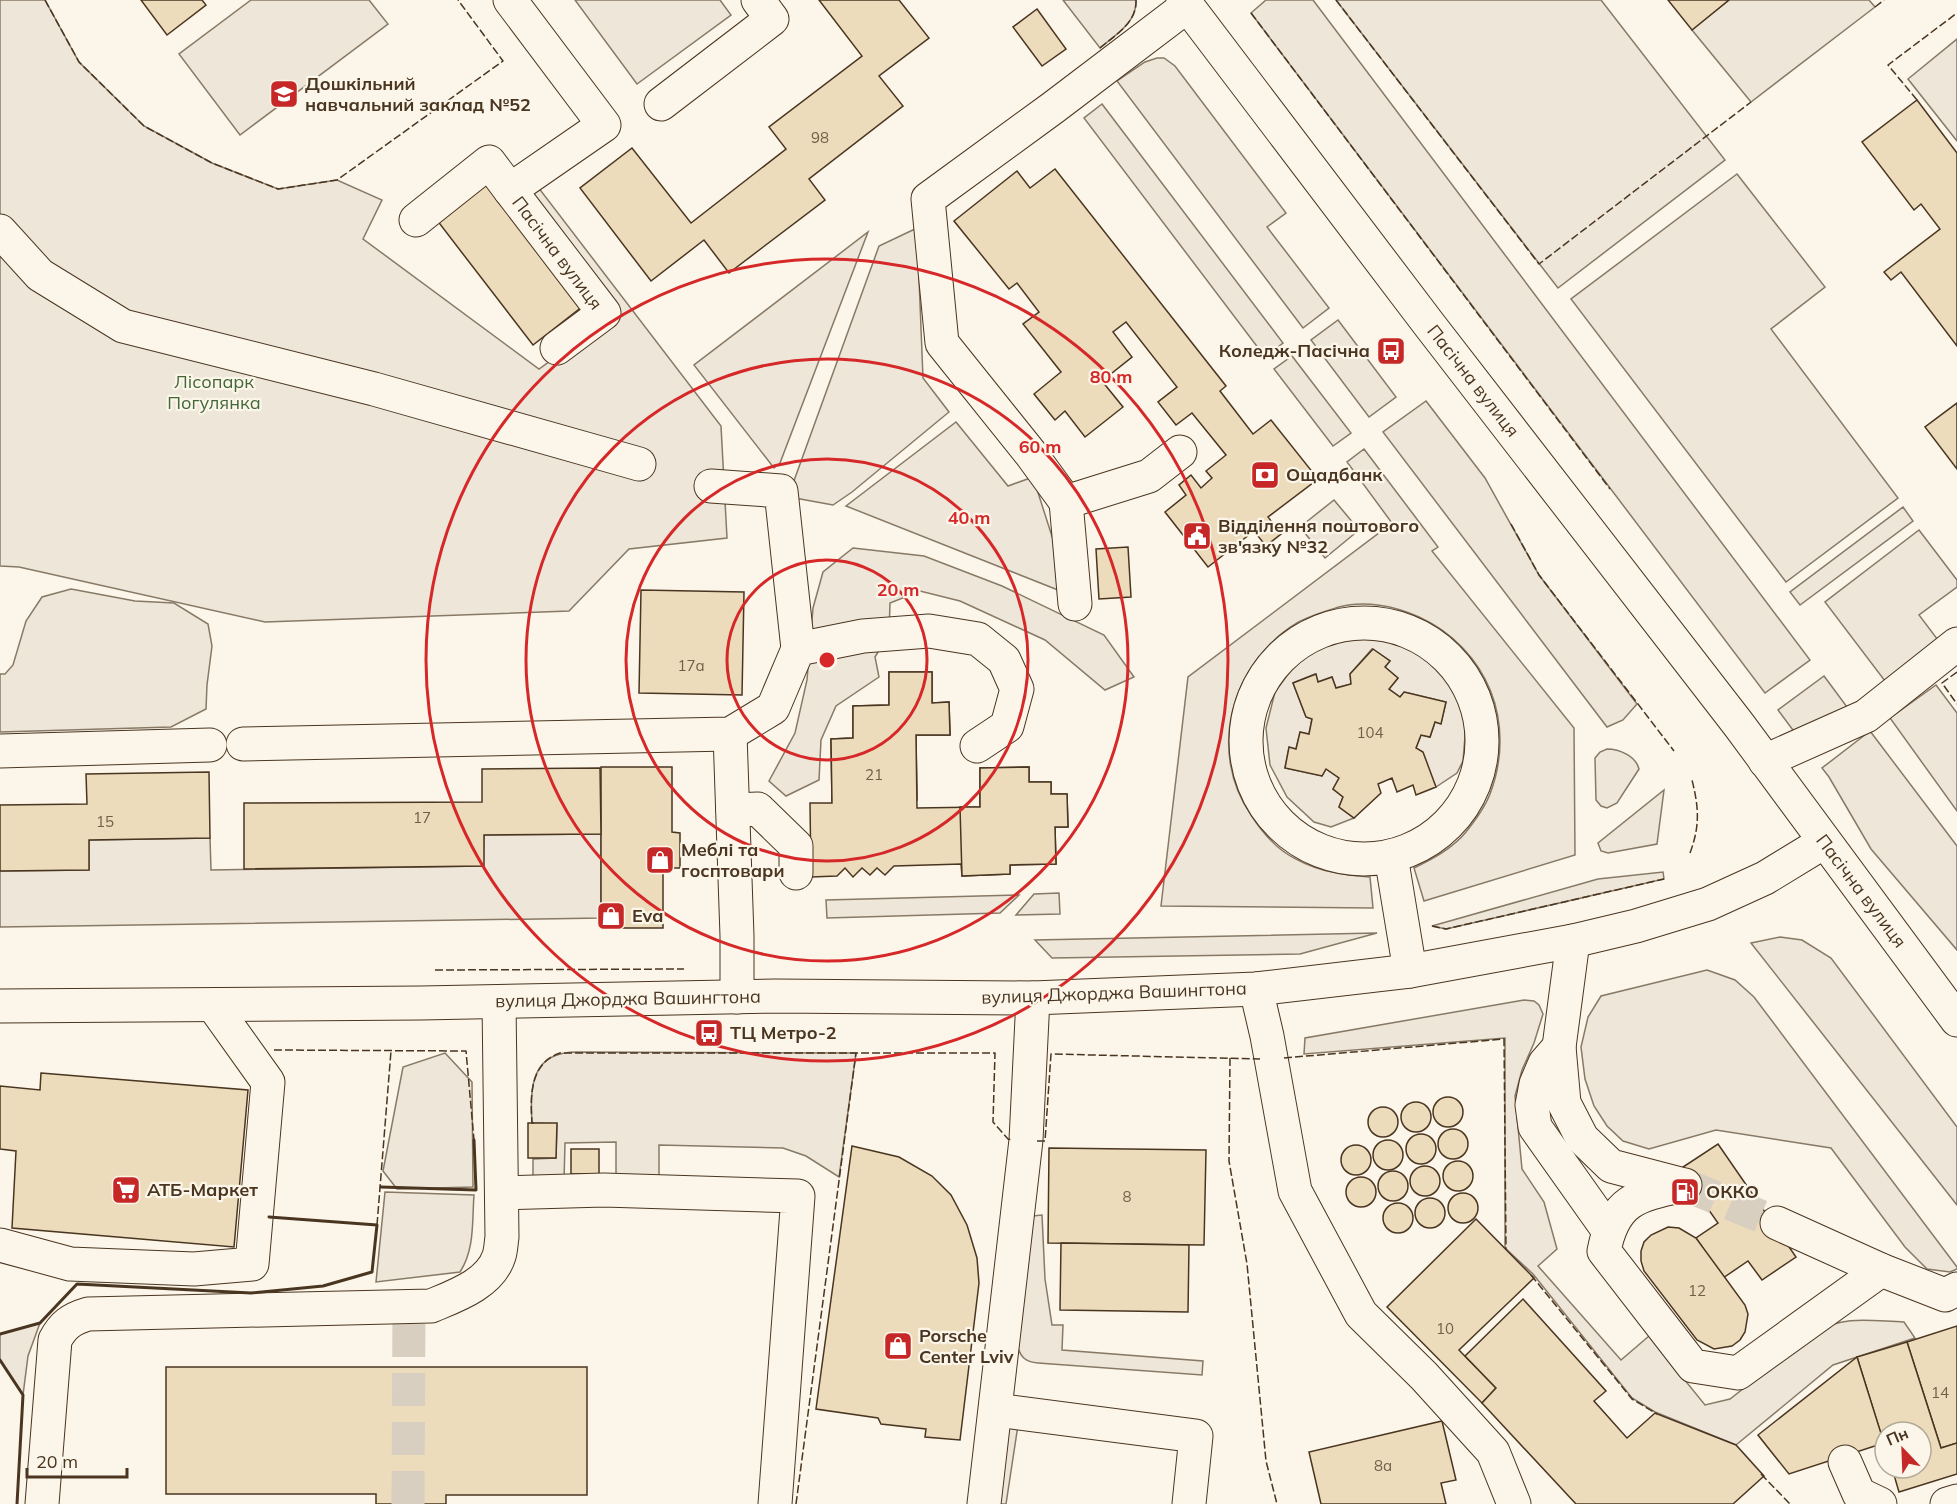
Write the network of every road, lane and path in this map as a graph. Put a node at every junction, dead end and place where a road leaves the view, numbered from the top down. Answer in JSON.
{"nodes":[{"id":1,"x":510,"y":0,"type":"edge"},
{"id":2,"x":758,"y":0,"type":"edge"},
{"id":3,"x":1185,"y":3,"type":"edge"},
{"id":4,"x":661,"y":104,"type":"dead end"},
{"id":5,"x":510,"y":190,"type":"junction"},
{"id":6,"x":416,"y":220,"type":"dead end"},
{"id":7,"x":0,"y":231,"type":"edge"},
{"id":8,"x":557,"y":348,"type":"dead end"},
{"id":9,"x":1180,"y":453,"type":"dead end"},
{"id":10,"x":639,"y":464,"type":"dead end"},
{"id":11,"x":711,"y":486,"type":"dead end"},
{"id":12,"x":1066,"y":502,"type":"junction"},
{"id":13,"x":1075,"y":604,"type":"dead end"},
{"id":14,"x":1957,"y":644,"type":"edge"},
{"id":15,"x":798,"y":649,"type":"junction"},
{"id":16,"x":730,"y":734,"type":"junction"},
{"id":17,"x":243,"y":744,"type":"dead end"},
{"id":18,"x":210,"y":745,"type":"dead end"},
{"id":19,"x":977,"y":746,"type":"dead end"},
{"id":20,"x":0,"y":751,"type":"edge"},
{"id":21,"x":1765,"y":761,"type":"junction"},
{"id":22,"x":733,"y":810,"type":"junction"},
{"id":23,"x":1824,"y":842,"type":"junction"},
{"id":24,"x":1391,"y":856,"type":"junction"},
{"id":25,"x":796,"y":873,"type":"dead end"},
{"id":26,"x":1573,"y":941,"type":"junction"},
{"id":27,"x":1410,"y":971,"type":"junction"},
{"id":28,"x":1256,"y":989,"type":"junction"},
{"id":29,"x":737,"y":998,"type":"junction"},
{"id":30,"x":1033,"y":998,"type":"junction"},
{"id":31,"x":499,"y":1002,"type":"junction"},
{"id":32,"x":213,"y":1005,"type":"junction"},
{"id":33,"x":0,"y":1006,"type":"edge"},
{"id":34,"x":1953,"y":1006,"type":"edge"},
{"id":35,"x":1559,"y":1047,"type":"junction"},
{"id":36,"x":502,"y":1193,"type":"junction"},
{"id":37,"x":1777,"y":1222,"type":"tunnel mouth"},
{"id":38,"x":1608,"y":1230,"type":"junction"},
{"id":39,"x":0,"y":1245,"type":"edge"},
{"id":40,"x":1881,"y":1270,"type":"junction"},
{"id":41,"x":1957,"y":1289,"type":"edge"},
{"id":42,"x":996,"y":1410,"type":"junction"},
{"id":43,"x":1845,"y":1462,"type":"dead end"},
{"id":44,"x":1957,"y":1501,"type":"edge"},
{"id":45,"x":42,"y":1504,"type":"edge"},
{"id":46,"x":775,"y":1504,"type":"edge"},
{"id":47,"x":984,"y":1504,"type":"edge"},
{"id":48,"x":1189,"y":1504,"type":"edge"},
{"id":49,"x":1514,"y":1504,"type":"edge"},
{"id":50,"x":1880,"y":1504,"type":"edge"},
{"id":51,"x":1947,"y":1504,"type":"edge"}],
"edges":[{"from":1,"to":5,"type":"main road","name":"Пасічна вулиця"},
{"from":2,"to":4,"type":"main road"},
{"from":3,"to":12,"type":"main road"},
{"from":3,"to":21,"type":"main road","name":"Пасічна вулиця"},
{"from":5,"to":6,"type":"main road"},
{"from":5,"to":8,"type":"main road","name":"Пасічна вулиця"},
{"from":7,"to":10,"type":"main road"},
{"from":9,"to":12,"type":"main road"},
{"from":11,"to":15,"type":"main road"},
{"from":12,"to":13,"type":"main road"},
{"from":14,"to":21,"type":"main road"},
{"from":15,"to":16,"type":"main road"},
{"from":15,"to":19,"type":"main road"},
{"from":16,"to":17,"type":"main road"},
{"from":16,"to":22,"type":"main road"},
{"from":18,"to":20,"type":"main road"},
{"from":21,"to":23,"type":"main road","name":"Пасічна вулиця"},
{"from":22,"to":25,"type":"main road"},
{"from":22,"to":29,"type":"main road"},
{"from":23,"to":26,"type":"main road","name":"вулиця Джорджа Вашингтона"},
{"from":23,"to":34,"type":"main road","name":"Пасічна вулиця"},
{"from":24,"to":24,"type":"main road"},
{"from":24,"to":27,"type":"main road"},
{"from":26,"to":27,"type":"main road","name":"вулиця Джорджа Вашингтона"},
{"from":26,"to":35,"type":"main road"},
{"from":27,"to":28,"type":"main road","name":"вулиця Джорджа Вашингтона"},
{"from":28,"to":30,"type":"main road","name":"вулиця Джорджа Вашингтона"},
{"from":28,"to":49,"type":"main road","name":"вулиця Джорджа Вашингтона"},
{"from":29,"to":30,"type":"main road","name":"вулиця Джорджа Вашингтона"},
{"from":29,"to":31,"type":"main road","name":"вулиця Джорджа Вашингтона"},
{"from":30,"to":42,"type":"main road"},
{"from":31,"to":32,"type":"main road","name":"вулиця Джорджа Вашингтона"},
{"from":31,"to":36,"type":"main road"},
{"from":32,"to":33,"type":"main road","name":"вулиця Джорджа Вашингтона"},
{"from":32,"to":39,"type":"main road"},
{"from":35,"to":38,"type":"main road"},
{"from":35,"to":38,"type":"main road"},
{"from":36,"to":45,"type":"main road"},
{"from":36,"to":46,"type":"main road"},
{"from":37,"to":40,"type":"main road"},
{"from":38,"to":40,"type":"main road"},
{"from":40,"to":41,"type":"main road"},
{"from":42,"to":47,"type":"main road"},
{"from":42,"to":48,"type":"main road"},
{"from":43,"to":50,"type":"main road"},
{"from":44,"to":51,"type":"main road"}]}
